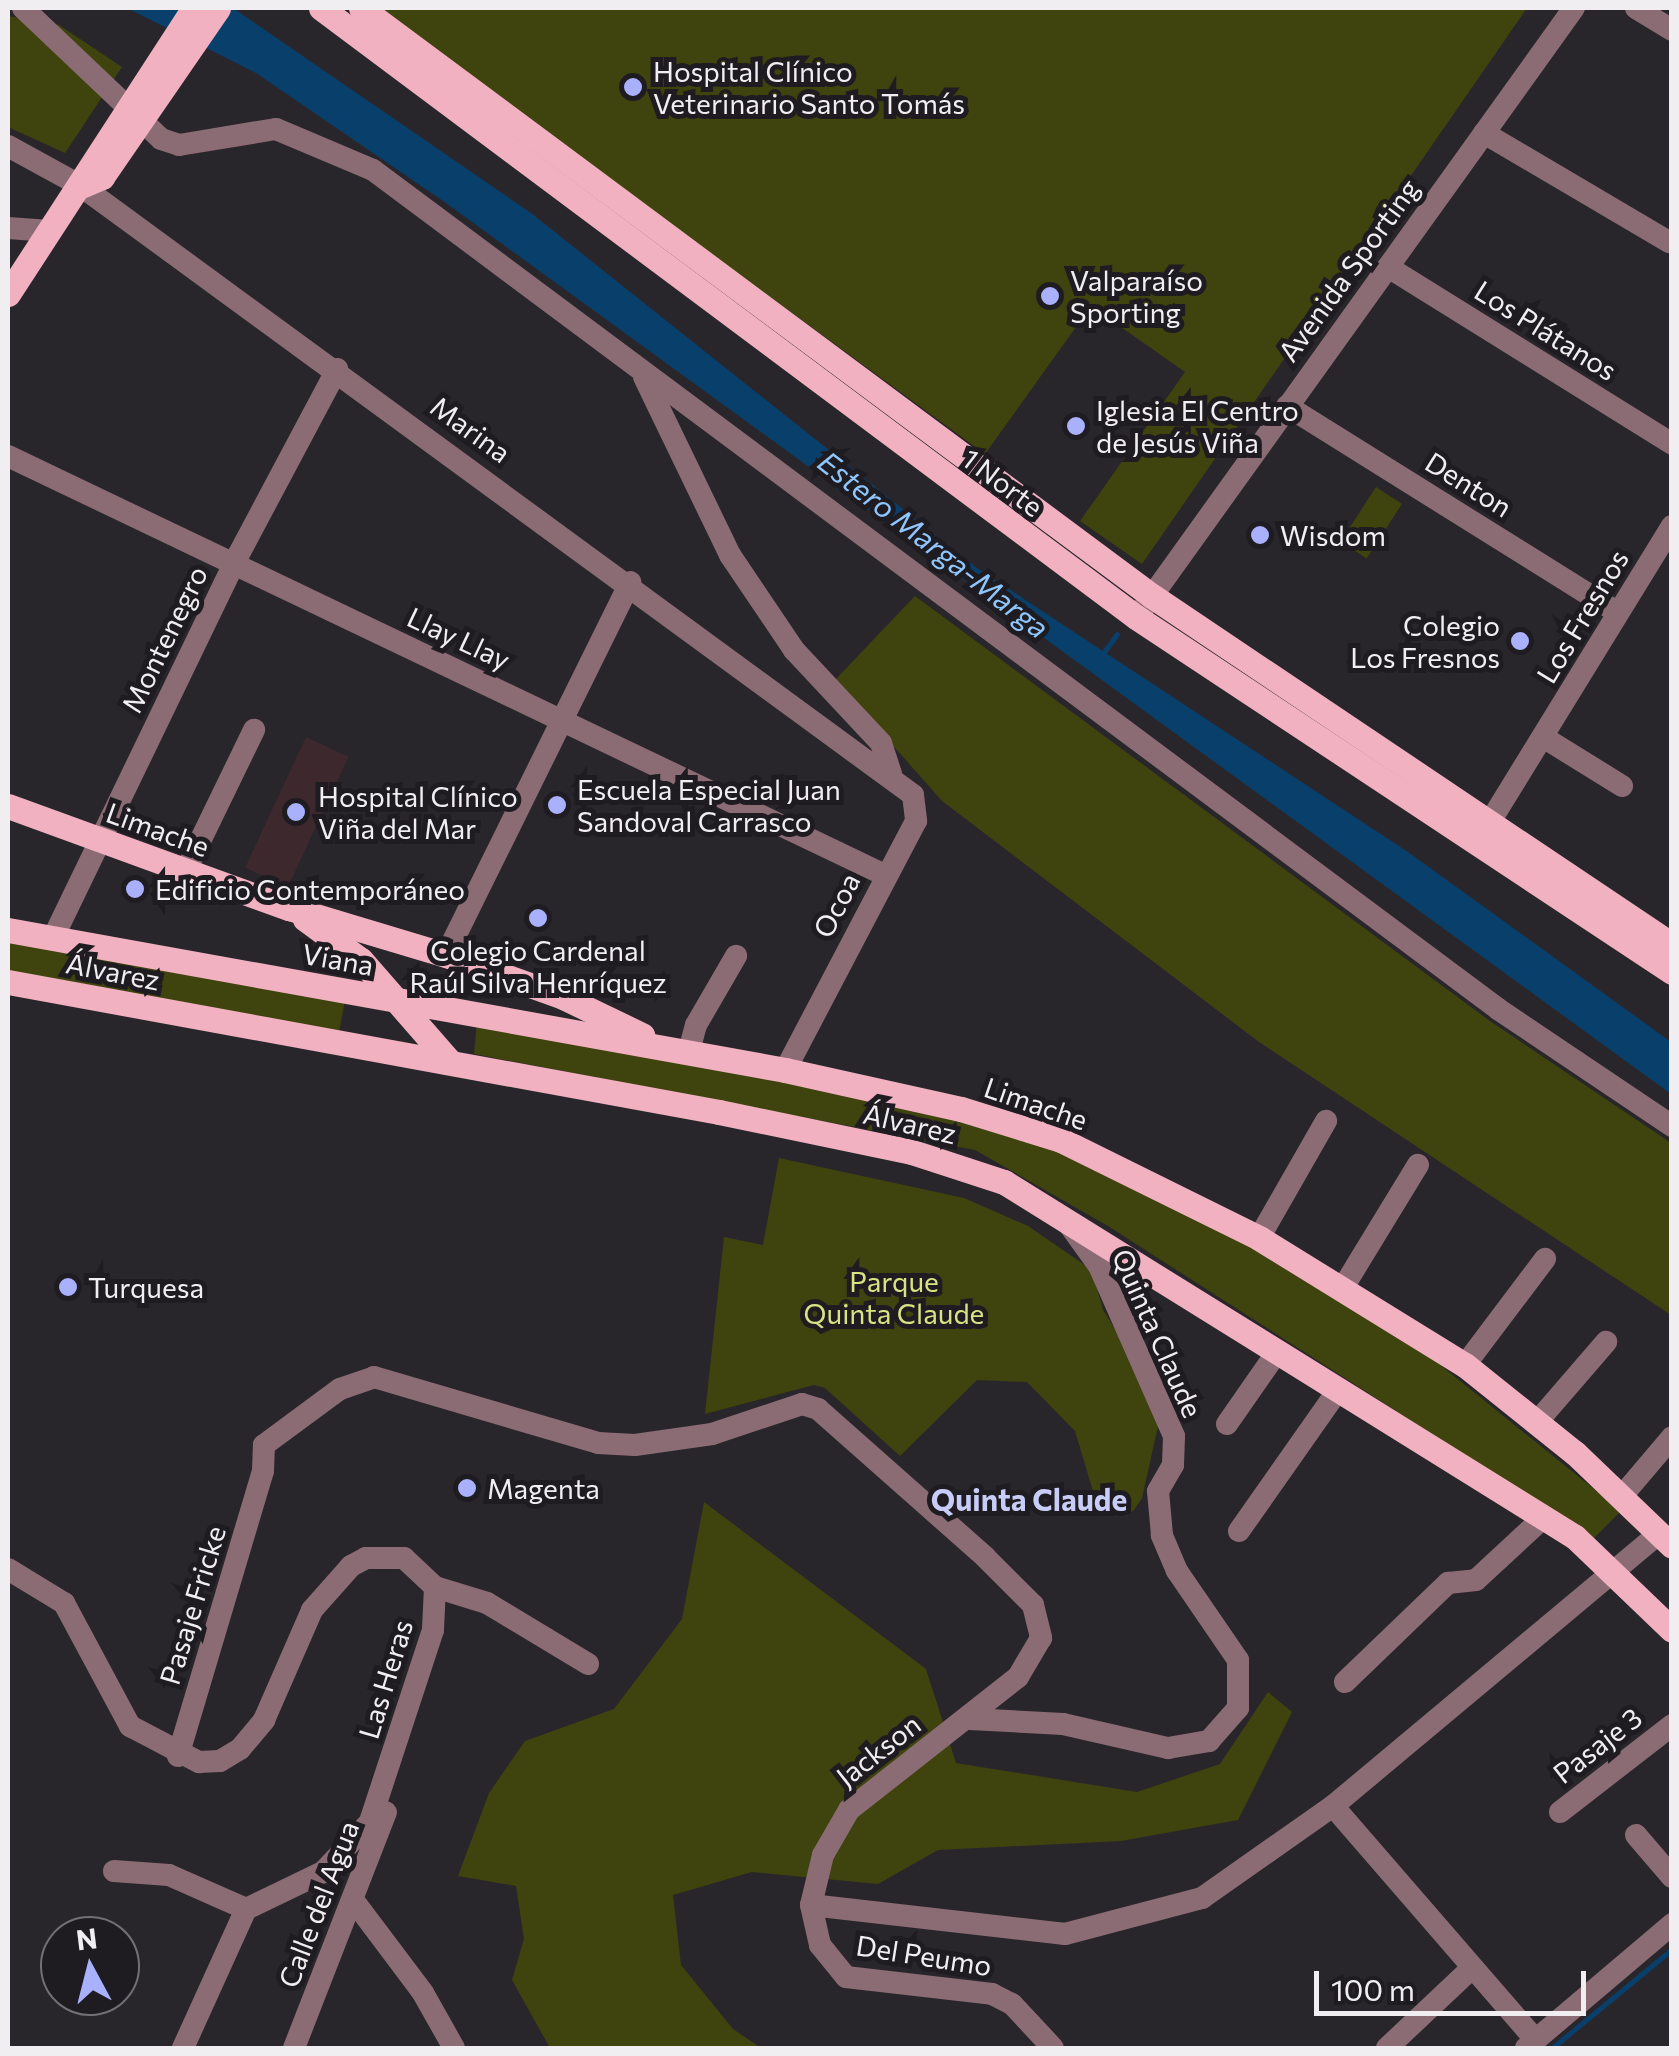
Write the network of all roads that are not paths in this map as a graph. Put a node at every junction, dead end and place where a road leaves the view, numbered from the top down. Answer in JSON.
{"nodes":[{"id":1,"x":23,"y":8,"type":"edge"},
{"id":2,"x":194,"y":8,"type":"edge"},
{"id":3,"x":218,"y":8,"type":"edge"},
{"id":4,"x":321,"y":8,"type":"edge"},
{"id":5,"x":361,"y":8,"type":"edge"},
{"id":6,"x":1574,"y":8,"type":"edge"},
{"id":7,"x":1636,"y":8,"type":"edge"},
{"id":8,"x":1672,"y":30,"type":"edge"},
{"id":9,"x":1484,"y":133,"type":"junction"},
{"id":10,"x":8,"y":146,"type":"edge"},
{"id":11,"x":91,"y":177,"type":"junction"},
{"id":12,"x":8,"y":228,"type":"edge"},
{"id":13,"x":50,"y":231,"type":"junction"},
{"id":14,"x":1669,"y":242,"type":"edge"},
{"id":15,"x":1388,"y":267,"type":"junction"},
{"id":16,"x":8,"y":294,"type":"edge"},
{"id":17,"x":337,"y":370,"type":"junction"},
{"id":18,"x":640,"y":370,"type":"junction"},
{"id":19,"x":1287,"y":406,"type":"junction"},
{"id":20,"x":1672,"y":444,"type":"edge"},
{"id":21,"x":8,"y":456,"type":"edge"},
{"id":22,"x":1672,"y":526,"type":"edge"},
{"id":23,"x":233,"y":565,"type":"junction"},
{"id":24,"x":630,"y":582,"type":"junction"},
{"id":25,"x":1144,"y":607,"type":"junction"},
{"id":26,"x":1618,"y":613,"type":"junction"},
{"id":27,"x":561,"y":720,"type":"junction"},
{"id":28,"x":254,"y":730,"type":"dead end"},
{"id":29,"x":1543,"y":738,"type":"junction"},
{"id":30,"x":891,"y":773,"type":"junction"},
{"id":31,"x":1622,"y":786,"type":"dead end"},
{"id":32,"x":8,"y":806,"type":"edge"},
{"id":33,"x":1488,"y":825,"type":"junction"},
{"id":34,"x":102,"y":840,"type":"junction"},
{"id":35,"x":186,"y":870,"type":"junction"},
{"id":36,"x":886,"y":874,"type":"junction"},
{"id":37,"x":289,"y":908,"type":"junction"},
{"id":38,"x":8,"y":930,"type":"edge"},
{"id":39,"x":383,"y":934,"type":"junction"},
{"id":40,"x":53,"y":938,"type":"junction"},
{"id":41,"x":1672,"y":945,"type":"edge"},
{"id":42,"x":446,"y":955,"type":"junction"},
{"id":43,"x":736,"y":956,"type":"dead end"},
{"id":44,"x":360,"y":960,"type":"junction"},
{"id":45,"x":1672,"y":972,"type":"edge"},
{"id":46,"x":8,"y":982,"type":"edge"},
{"id":47,"x":389,"y":998,"type":"junction"},
{"id":48,"x":659,"y":1045,"type":"junction"},
{"id":49,"x":690,"y":1051,"type":"junction"},
{"id":50,"x":452,"y":1064,"type":"junction"},
{"id":51,"x":785,"y":1070,"type":"junction"},
{"id":52,"x":1326,"y":1121,"type":"dead end"},
{"id":53,"x":1672,"y":1126,"type":"edge"},
{"id":54,"x":1418,"y":1165,"type":"dead end"},
{"id":55,"x":1063,"y":1216,"type":"junction"},
{"id":56,"x":1259,"y":1238,"type":"junction"},
{"id":57,"x":1544,"y":1259,"type":"dead end"},
{"id":58,"x":1344,"y":1286,"type":"junction"},
{"id":59,"x":1606,"y":1342,"type":"dead end"},
{"id":60,"x":1276,"y":1352,"type":"junction"},
{"id":61,"x":1465,"y":1366,"type":"junction"},
{"id":62,"x":1338,"y":1390,"type":"junction"},
{"id":63,"x":1538,"y":1422,"type":"junction"},
{"id":64,"x":1228,"y":1424,"type":"dead end"},
{"id":65,"x":1672,"y":1437,"type":"edge"},
{"id":66,"x":263,"y":1471,"type":"joint"},
{"id":67,"x":1622,"y":1496,"type":"junction"},
{"id":68,"x":1543,"y":1518,"type":"junction"},
{"id":69,"x":1239,"y":1531,"type":"dead end"},
{"id":70,"x":1665,"y":1540,"type":"edge"},
{"id":71,"x":8,"y":1569,"type":"edge"},
{"id":72,"x":1617,"y":1572,"type":"junction"},
{"id":73,"x":435,"y":1587,"type":"junction"},
{"id":74,"x":1672,"y":1630,"type":"edge"},
{"id":75,"x":588,"y":1664,"type":"dead end"},
{"id":76,"x":1345,"y":1682,"type":"dead end"},
{"id":77,"x":428,"y":1687,"type":"dead end"},
{"id":78,"x":970,"y":1719,"type":"junction"},
{"id":79,"x":1672,"y":1725,"type":"edge"},
{"id":80,"x":178,"y":1756,"type":"junction"},
{"id":81,"x":389,"y":1788,"type":"junction"},
{"id":82,"x":1333,"y":1806,"type":"junction"},
{"id":83,"x":1560,"y":1812,"type":"dead end"},
{"id":84,"x":1636,"y":1835,"type":"dead end"},
{"id":85,"x":114,"y":1871,"type":"dead end"},
{"id":86,"x":1672,"y":1877,"type":"edge"},
{"id":87,"x":354,"y":1901,"type":"junction"},
{"id":88,"x":811,"y":1905,"type":"junction"},
{"id":89,"x":246,"y":1909,"type":"junction"},
{"id":90,"x":1672,"y":1924,"type":"edge"},
{"id":91,"x":1472,"y":1968,"type":"junction"},
{"id":92,"x":1529,"y":2042,"type":"edge"},
{"id":93,"x":183,"y":2048,"type":"edge"},
{"id":94,"x":294,"y":2048,"type":"edge"},
{"id":95,"x":454,"y":2048,"type":"edge"},
{"id":96,"x":1054,"y":2048,"type":"edge"},
{"id":97,"x":1387,"y":2048,"type":"edge"}],
"edges":[{"from":1,"to":18,"type":"street"},
{"from":2,"to":11,"type":"main road"},
{"from":3,"to":11,"type":"main road"},
{"from":4,"to":25,"type":"main road","name":"1 Norte"},
{"from":5,"to":25,"type":"main road","name":"1 Norte"},
{"from":6,"to":9,"type":"street","name":"Avenida Sporting"},
{"from":7,"to":8,"type":"street"},
{"from":9,"to":14,"type":"street"},
{"from":9,"to":15,"type":"street","name":"Avenida Sporting"},
{"from":10,"to":11,"type":"street","name":"Marina"},
{"from":11,"to":13,"type":"main road"},
{"from":11,"to":17,"type":"street","name":"Marina"},
{"from":12,"to":13,"type":"street"},
{"from":13,"to":16,"type":"main road"},
{"from":15,"to":19,"type":"street","name":"Avenida Sporting"},
{"from":15,"to":20,"type":"street","name":"Los Plátanos"},
{"from":17,"to":23,"type":"street","name":"Montenegro"},
{"from":17,"to":24,"type":"street","name":"Marina"},
{"from":18,"to":30,"type":"street"},
{"from":18,"to":53,"type":"street"},
{"from":19,"to":25,"type":"street","name":"Avenida Sporting"},
{"from":19,"to":26,"type":"street","name":"Denton"},
{"from":21,"to":23,"type":"street","name":"Llay Llay"},
{"from":22,"to":26,"type":"street","name":"Los Fresnos"},
{"from":23,"to":27,"type":"street","name":"Llay Llay"},
{"from":23,"to":34,"type":"street","name":"Montenegro"},
{"from":24,"to":27,"type":"street"},
{"from":24,"to":30,"type":"street","name":"Marina"},
{"from":25,"to":33,"type":"main road","name":"1 Norte"},
{"from":25,"to":45,"type":"main road","name":"1 Norte"},
{"from":26,"to":29,"type":"street","name":"Los Fresnos"},
{"from":27,"to":36,"type":"street","name":"Llay Llay"},
{"from":27,"to":42,"type":"street"},
{"from":28,"to":35,"type":"street"},
{"from":29,"to":31,"type":"street"},
{"from":29,"to":33,"type":"street","name":"Los Fresnos"},
{"from":30,"to":36,"type":"street","name":"Ocoa"},
{"from":32,"to":34,"type":"main road","name":"Limache"},
{"from":33,"to":41,"type":"main road","name":"1 Norte"},
{"from":34,"to":35,"type":"main road","name":"Limache"},
{"from":34,"to":40,"type":"street","name":"Montenegro"},
{"from":35,"to":37,"type":"main road","name":"Limache"},
{"from":36,"to":51,"type":"street","name":"Ocoa"},
{"from":37,"to":39,"type":"main road","name":"Limache"},
{"from":37,"to":44,"type":"main road","name":"Limache"},
{"from":38,"to":40,"type":"main road","name":"Viana"},
{"from":39,"to":42,"type":"main road","name":"Limache"},
{"from":39,"to":44,"type":"main road"},
{"from":40,"to":47,"type":"main road","name":"Viana"},
{"from":42,"to":48,"type":"main road","name":"Limache"},
{"from":43,"to":49,"type":"street"},
{"from":44,"to":47,"type":"main road","name":"Limache"},
{"from":46,"to":50,"type":"main road","name":"Álvarez"},
{"from":47,"to":48,"type":"main road","name":"Viana"},
{"from":47,"to":50,"type":"main road","name":"Limache"},
{"from":48,"to":49,"type":"main road","name":"Limache"},
{"from":49,"to":51,"type":"main road","name":"Limache"},
{"from":50,"to":55,"type":"main road","name":"Álvarez"},
{"from":51,"to":56,"type":"main road","name":"Limache"},
{"from":52,"to":56,"type":"street"},
{"from":54,"to":58,"type":"street"},
{"from":55,"to":60,"type":"main road","name":"Álvarez"},
{"from":55,"to":78,"type":"street","name":"Quinta Claude"},
{"from":56,"to":58,"type":"main road","name":"Limache"},
{"from":57,"to":61,"type":"street"},
{"from":58,"to":61,"type":"main road","name":"Limache"},
{"from":59,"to":63,"type":"street"},
{"from":60,"to":62,"type":"main road","name":"Álvarez"},
{"from":60,"to":64,"type":"street"},
{"from":61,"to":63,"type":"main road","name":"Limache"},
{"from":62,"to":68,"type":"main road","name":"Álvarez"},
{"from":62,"to":69,"type":"street"},
{"from":63,"to":67,"type":"main road","name":"Limache"},
{"from":65,"to":67,"type":"street"},
{"from":66,"to":78,"type":"street","name":"Jackson"},
{"from":66,"to":80,"type":"street","name":"Pasaje Fricke"},
{"from":67,"to":70,"type":"main road","name":"Limache"},
{"from":68,"to":72,"type":"main road","name":"Álvarez"},
{"from":68,"to":76,"type":"street"},
{"from":70,"to":72,"type":"street"},
{"from":71,"to":80,"type":"street"},
{"from":72,"to":74,"type":"main road","name":"Álvarez"},
{"from":72,"to":82,"type":"street"},
{"from":73,"to":75,"type":"street"},
{"from":73,"to":80,"type":"street","name":"Las Heras"},
{"from":73,"to":81,"type":"street","name":"Las Heras"},
{"from":77,"to":81,"type":"street","name":"Las Heras"},
{"from":78,"to":88,"type":"street","name":"Jackson"},
{"from":79,"to":83,"type":"street","name":"Pasaje 3"},
{"from":81,"to":87,"type":"street","name":"Calle del Agua"},
{"from":81,"to":89,"type":"street","name":"Las Heras"},
{"from":82,"to":88,"type":"street"},
{"from":82,"to":91,"type":"street"},
{"from":84,"to":86,"type":"street"},
{"from":85,"to":89,"type":"street"},
{"from":87,"to":94,"type":"street","name":"Calle del Agua"},
{"from":87,"to":95,"type":"street"},
{"from":88,"to":96,"type":"street","name":"Del Peumo"},
{"from":89,"to":93,"type":"street"},
{"from":90,"to":92,"type":"street"},
{"from":91,"to":92,"type":"street"},
{"from":91,"to":97,"type":"street"}]}
